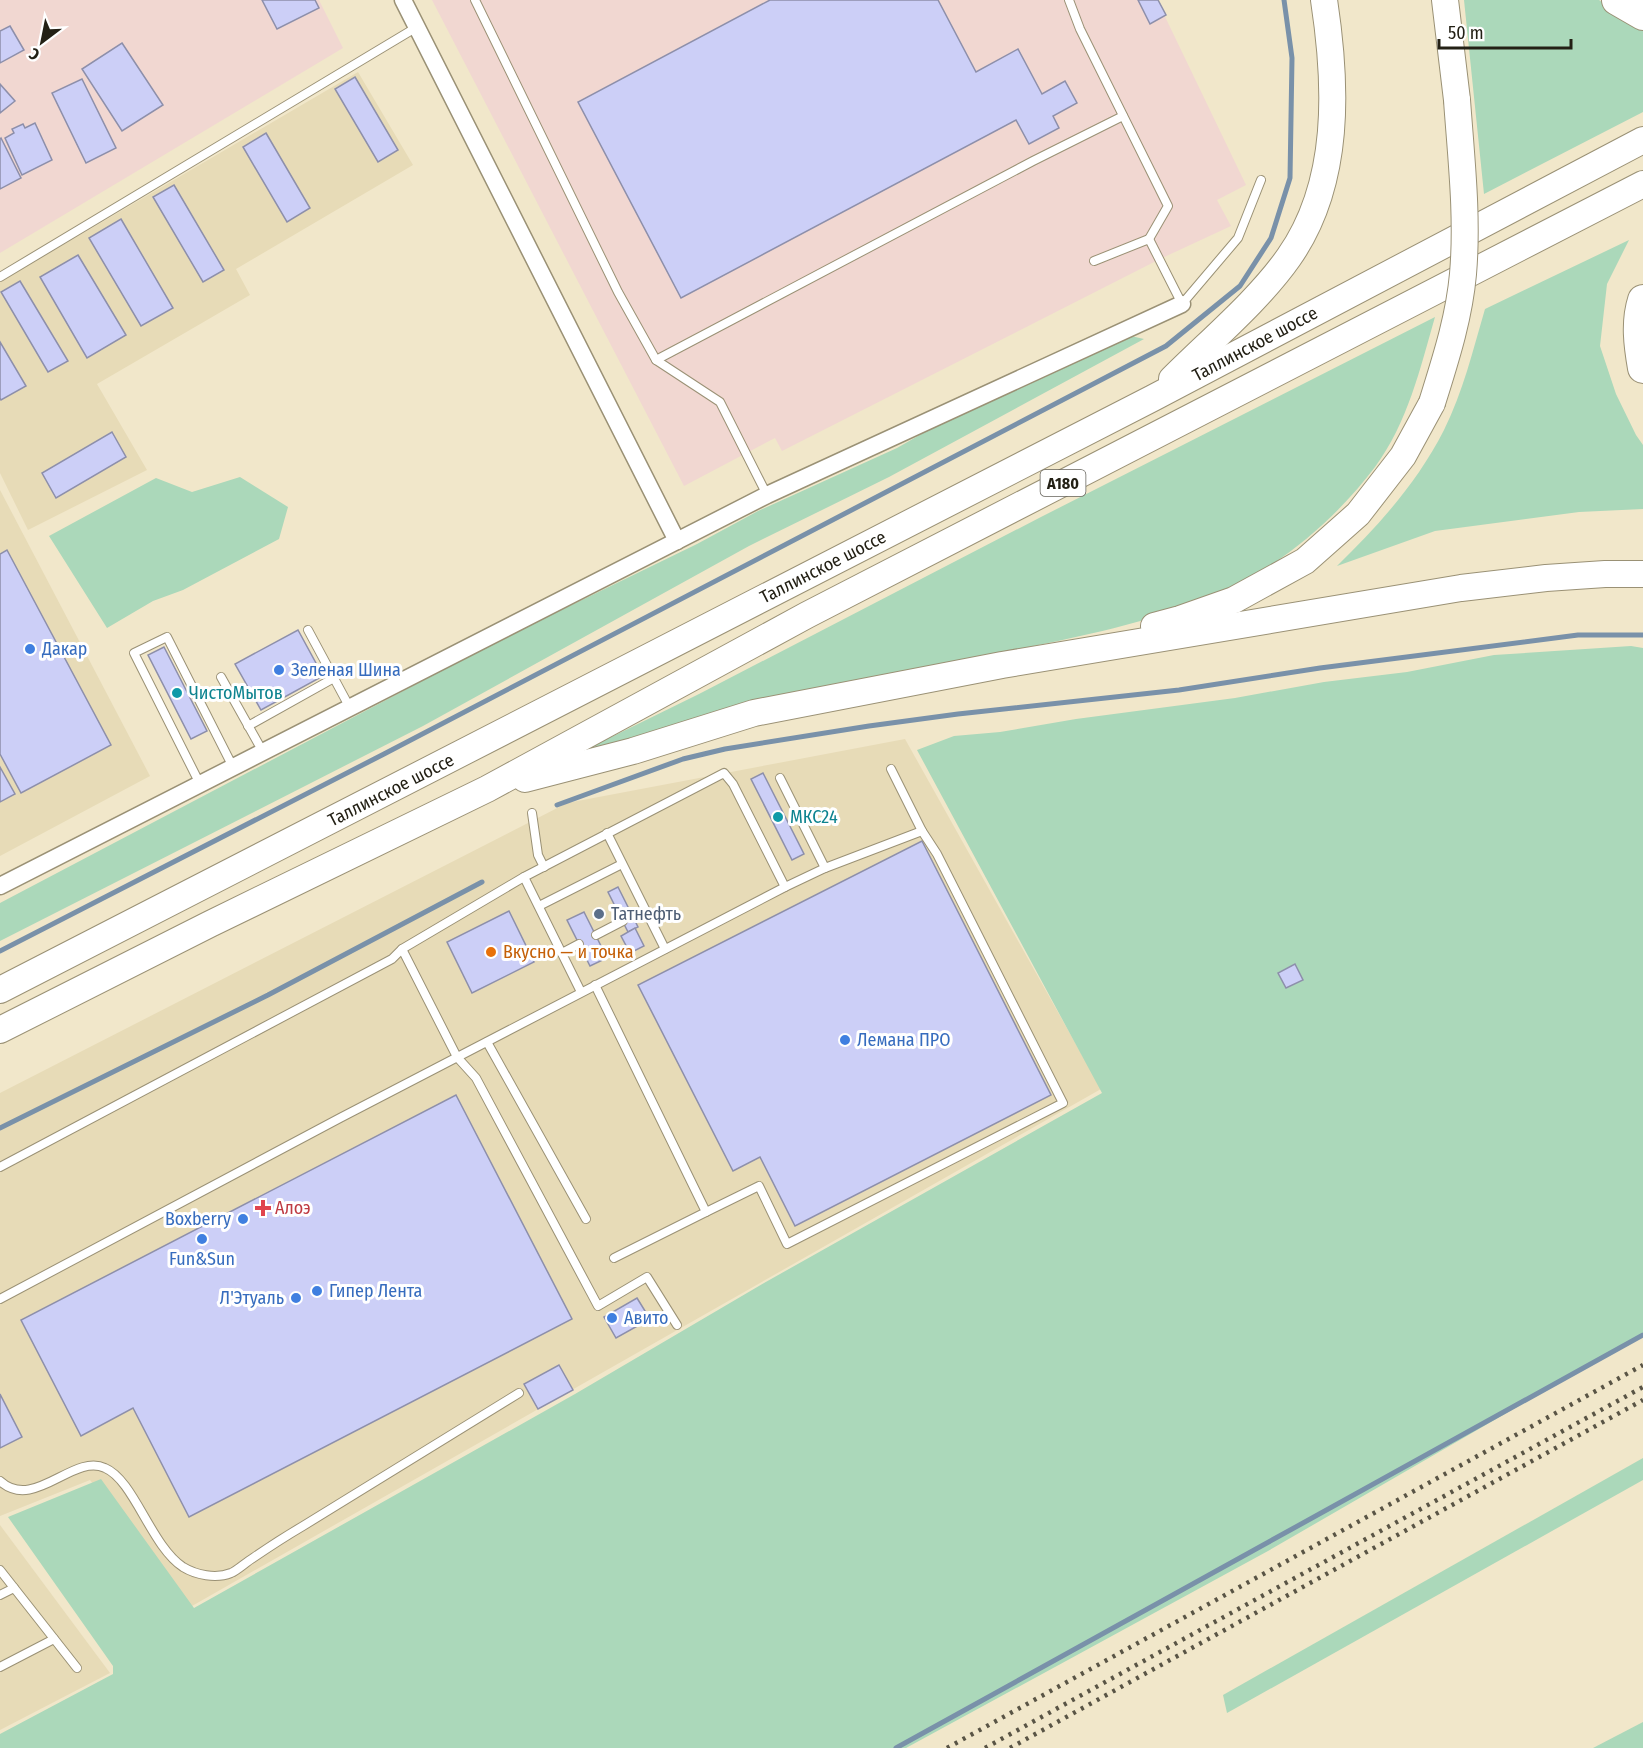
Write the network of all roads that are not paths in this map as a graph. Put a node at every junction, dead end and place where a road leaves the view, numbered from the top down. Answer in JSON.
{"nodes":[{"id":1,"x":403,"y":0,"type":"edge"},
{"id":2,"x":475,"y":0,"type":"edge"},
{"id":3,"x":1069,"y":0,"type":"edge"},
{"id":4,"x":1324,"y":0,"type":"edge"},
{"id":5,"x":1444,"y":0,"type":"edge"},
{"id":6,"x":1617,"y":0,"type":"edge"},
{"id":7,"x":1643,"y":15,"type":"edge"},
{"id":8,"x":417,"y":27,"type":"junction"},
{"id":9,"x":1123,"y":116,"type":"junction"},
{"id":10,"x":1643,"y":140,"type":"edge"},
{"id":11,"x":1262,"y":180,"type":"dead end"},
{"id":12,"x":1643,"y":184,"type":"edge"},
{"id":13,"x":1149,"y":239,"type":"junction"},
{"id":14,"x":1094,"y":261,"type":"dead end"},
{"id":15,"x":0,"y":277,"type":"edge"},
{"id":16,"x":1643,"y":300,"type":"edge"},
{"id":17,"x":1182,"y":304,"type":"junction"},
{"id":18,"x":656,"y":360,"type":"junction"},
{"id":19,"x":1643,"y":368,"type":"edge"},
{"id":20,"x":1153,"y":398,"type":"junction"},
{"id":21,"x":767,"y":495,"type":"junction"},
{"id":22,"x":677,"y":541,"type":"junction"},
{"id":23,"x":1643,"y":574,"type":"edge"},
{"id":24,"x":308,"y":630,"type":"dead end"},
{"id":25,"x":1002,"y":665,"type":"junction"},
{"id":26,"x":221,"y":677,"type":"dead end"},
{"id":27,"x":334,"y":678,"type":"junction"},
{"id":28,"x":350,"y":708,"type":"junction"},
{"id":29,"x":248,"y":726,"type":"junction"},
{"id":30,"x":263,"y":752,"type":"junction"},
{"id":31,"x":233,"y":767,"type":"junction"},
{"id":32,"x":891,"y":769,"type":"dead end"},
{"id":33,"x":780,"y":778,"type":"dead end"},
{"id":34,"x":200,"y":784,"type":"junction"},
{"id":35,"x":487,"y":789,"type":"junction"},
{"id":36,"x":532,"y":813,"type":"dead end"},
{"id":37,"x":922,"y":831,"type":"junction"},
{"id":38,"x":607,"y":833,"type":"junction"},
{"id":39,"x":622,"y":864,"type":"junction"},
{"id":40,"x":544,"y":867,"type":"junction"},
{"id":41,"x":825,"y":868,"type":"junction"},
{"id":42,"x":524,"y":877,"type":"junction"},
{"id":43,"x":0,"y":886,"type":"edge"},
{"id":44,"x":785,"y":887,"type":"junction"},
{"id":45,"x":539,"y":906,"type":"junction"},
{"id":46,"x":645,"y":910,"type":"junction"},
{"id":47,"x":633,"y":916,"type":"dead end"},
{"id":48,"x":623,"y":921,"type":"dead end"},
{"id":49,"x":596,"y":935,"type":"dead end"},
{"id":50,"x":579,"y":944,"type":"dead end"},
{"id":51,"x":665,"y":949,"type":"junction"},
{"id":52,"x":402,"y":950,"type":"junction"},
{"id":53,"x":562,"y":953,"type":"junction"},
{"id":54,"x":595,"y":985,"type":"junction"},
{"id":55,"x":0,"y":990,"type":"edge"},
{"id":56,"x":581,"y":992,"type":"junction"},
{"id":57,"x":0,"y":1030,"type":"edge"},
{"id":58,"x":487,"y":1042,"type":"junction"},
{"id":59,"x":457,"y":1057,"type":"junction"},
{"id":60,"x":0,"y":1167,"type":"edge"},
{"id":61,"x":706,"y":1212,"type":"junction"},
{"id":62,"x":586,"y":1219,"type":"dead end"},
{"id":63,"x":614,"y":1258,"type":"dead end"},
{"id":64,"x":0,"y":1299,"type":"edge"},
{"id":65,"x":677,"y":1325,"type":"dead end"},
{"id":66,"x":519,"y":1393,"type":"dead end"},
{"id":67,"x":0,"y":1481,"type":"edge"},
{"id":68,"x":0,"y":1570,"type":"edge"},
{"id":69,"x":14,"y":1588,"type":"junction"},
{"id":70,"x":0,"y":1596,"type":"edge"},
{"id":71,"x":54,"y":1639,"type":"junction"},
{"id":72,"x":0,"y":1667,"type":"edge"},
{"id":73,"x":77,"y":1668,"type":"dead end"}],
"edges":[{"from":1,"to":8,"type":"street"},
{"from":2,"to":18,"type":"lane"},
{"from":3,"to":9,"type":"lane"},
{"from":4,"to":20,"type":"main road"},
{"from":5,"to":25,"type":"main road","bridge":true},
{"from":6,"to":7,"type":"highway"},
{"from":8,"to":15,"type":"lane"},
{"from":8,"to":22,"type":"street"},
{"from":9,"to":13,"type":"lane"},
{"from":9,"to":18,"type":"lane"},
{"from":10,"to":20,"type":"main road","name":"Таллинское шоссе"},
{"from":11,"to":17,"type":"lane"},
{"from":12,"to":35,"type":"main road","name":"Таллинское шоссе","number":"A180"},
{"from":13,"to":14,"type":"lane"},
{"from":13,"to":17,"type":"lane"},
{"from":16,"to":19,"type":"highway"},
{"from":17,"to":21,"type":"street"},
{"from":18,"to":21,"type":"lane"},
{"from":20,"to":55,"type":"main road","name":"Таллинское шоссе"},
{"from":21,"to":22,"type":"street"},
{"from":22,"to":28,"type":"street"},
{"from":23,"to":25,"type":"main road"},
{"from":24,"to":27,"type":"lane"},
{"from":25,"to":35,"type":"main road"},
{"from":26,"to":29,"type":"lane"},
{"from":27,"to":28,"type":"lane"},
{"from":27,"to":29,"type":"lane"},
{"from":28,"to":30,"type":"street"},
{"from":29,"to":30,"type":"lane"},
{"from":30,"to":31,"type":"street"},
{"from":31,"to":34,"type":"street"},
{"from":31,"to":34,"type":"lane"},
{"from":32,"to":37,"type":"lane"},
{"from":33,"to":41,"type":"lane"},
{"from":34,"to":43,"type":"street"},
{"from":35,"to":57,"type":"main road","name":"Таллинское шоссе"},
{"from":36,"to":40,"type":"lane"},
{"from":37,"to":41,"type":"lane"},
{"from":37,"to":61,"type":"lane"},
{"from":38,"to":39,"type":"lane"},
{"from":38,"to":40,"type":"lane"},
{"from":38,"to":44,"type":"lane"},
{"from":39,"to":45,"type":"lane"},
{"from":39,"to":46,"type":"lane"},
{"from":40,"to":42,"type":"lane"},
{"from":41,"to":44,"type":"lane"},
{"from":42,"to":45,"type":"lane"},
{"from":42,"to":52,"type":"lane"},
{"from":44,"to":51,"type":"lane"},
{"from":45,"to":53,"type":"lane"},
{"from":46,"to":47,"type":"lane"},
{"from":46,"to":51,"type":"lane"},
{"from":48,"to":49,"type":"lane"},
{"from":50,"to":53,"type":"lane"},
{"from":51,"to":54,"type":"lane"},
{"from":52,"to":59,"type":"lane"},
{"from":52,"to":60,"type":"lane"},
{"from":53,"to":56,"type":"lane"},
{"from":54,"to":56,"type":"lane"},
{"from":54,"to":61,"type":"lane"},
{"from":56,"to":58,"type":"lane"},
{"from":58,"to":59,"type":"lane"},
{"from":58,"to":62,"type":"lane"},
{"from":59,"to":64,"type":"lane"},
{"from":59,"to":65,"type":"lane"},
{"from":61,"to":63,"type":"lane"},
{"from":66,"to":67,"type":"lane"},
{"from":68,"to":69,"type":"lane"},
{"from":69,"to":70,"type":"lane"},
{"from":69,"to":71,"type":"lane"},
{"from":71,"to":72,"type":"lane"},
{"from":71,"to":73,"type":"lane"}]}
